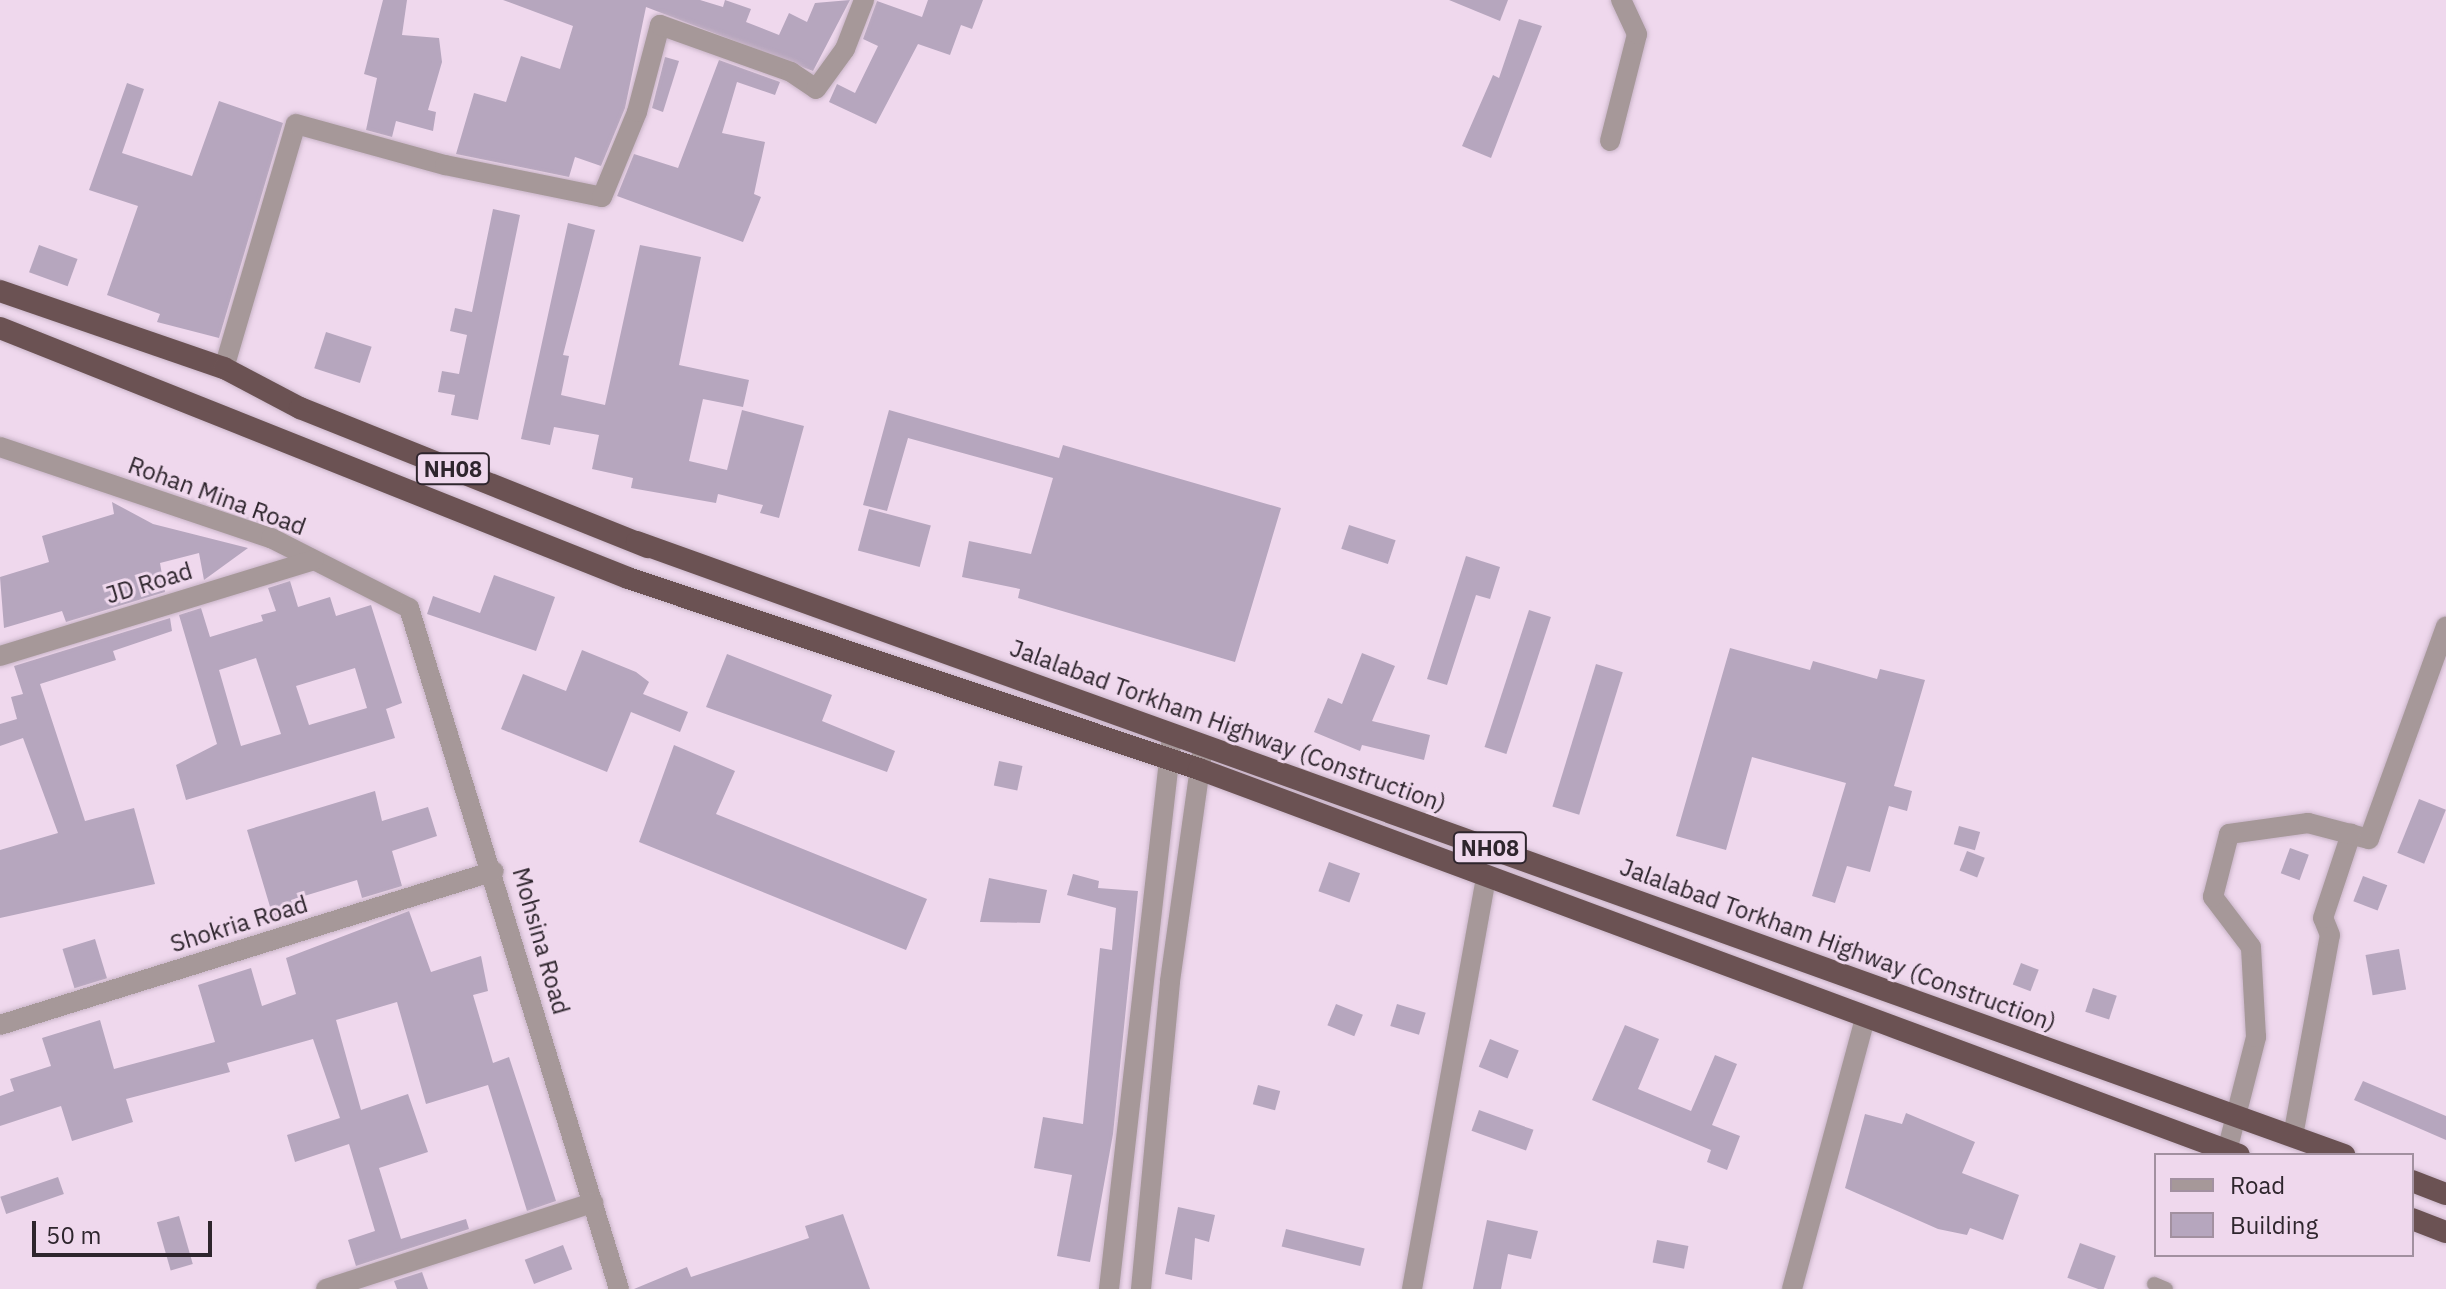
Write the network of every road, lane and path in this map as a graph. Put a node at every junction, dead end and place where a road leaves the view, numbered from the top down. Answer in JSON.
{"nodes":[{"id":1,"x":864,"y":0,"type":"edge"},
{"id":2,"x":1621,"y":0,"type":"edge"},
{"id":3,"x":1610,"y":141,"type":"dead end"},
{"id":4,"x":0,"y":291,"type":"edge"},
{"id":5,"x":0,"y":328,"type":"edge"},
{"id":6,"x":224,"y":368,"type":"junction"},
{"id":7,"x":0,"y":447,"type":"edge"},
{"id":8,"x":637,"y":542,"type":"junction"},
{"id":9,"x":314,"y":560,"type":"junction"},
{"id":10,"x":409,"y":608,"type":"joint"},
{"id":11,"x":2446,"y":626,"type":"edge"},
{"id":12,"x":0,"y":656,"type":"edge"},
{"id":13,"x":900,"y":663,"type":"junction"},
{"id":14,"x":1172,"y":734,"type":"junction"},
{"id":15,"x":1203,"y":745,"type":"junction"},
{"id":16,"x":1168,"y":758,"type":"junction"},
{"id":17,"x":1199,"y":769,"type":"junction"},
{"id":18,"x":2351,"y":834,"type":"junction"},
{"id":19,"x":1158,"y":844,"type":"junction"},
{"id":20,"x":1187,"y":850,"type":"junction"},
{"id":21,"x":494,"y":871,"type":"junction"},
{"id":22,"x":1486,"y":879,"type":"junction"},
{"id":23,"x":1865,"y":1018,"type":"junction"},
{"id":24,"x":0,"y":1025,"type":"edge"},
{"id":25,"x":2058,"y":1052,"type":"junction"},
{"id":26,"x":2046,"y":1084,"type":"junction"},
{"id":27,"x":2240,"y":1117,"type":"junction"},
{"id":28,"x":2293,"y":1136,"type":"junction"},
{"id":29,"x":2233,"y":1153,"type":"edge"},
{"id":30,"x":2339,"y":1153,"type":"edge"},
{"id":31,"x":2414,"y":1182,"type":"edge"},
{"id":32,"x":2446,"y":1194,"type":"edge"},
{"id":33,"x":593,"y":1203,"type":"junction"},
{"id":34,"x":2414,"y":1220,"type":"edge"},
{"id":35,"x":2446,"y":1232,"type":"edge"},
{"id":36,"x":326,"y":1289,"type":"edge"},
{"id":37,"x":619,"y":1289,"type":"edge"},
{"id":38,"x":1109,"y":1289,"type":"edge"},
{"id":39,"x":1141,"y":1289,"type":"edge"},
{"id":40,"x":1412,"y":1289,"type":"edge"},
{"id":41,"x":1792,"y":1289,"type":"edge"}],
"edges":[{"from":1,"to":6,"type":"street"},
{"from":2,"to":3,"type":"street"},
{"from":4,"to":6,"type":"highway","number":"NH08"},
{"from":5,"to":13,"type":"highway","number":"NH08"},
{"from":6,"to":8,"type":"highway","number":"NH08"},
{"from":7,"to":9,"type":"street","name":"Rohan Mina Road"},
{"from":8,"to":13,"type":"highway","number":"NH08"},
{"from":8,"to":14,"type":"highway","name":"Jalalabad Torkham Highway (Construction)","number":"NH08"},
{"from":9,"to":10,"type":"street","name":"Rohan Mina Road"},
{"from":9,"to":12,"type":"street","name":"JD Road"},
{"from":10,"to":21,"type":"street","name":"Mohsina Road"},
{"from":11,"to":18,"type":"street"},
{"from":13,"to":16,"type":"highway","number":"NH08"},
{"from":14,"to":15,"type":"highway","name":"Jalalabad Torkham Highway (Construction)","number":"NH08"},
{"from":14,"to":16,"type":"street"},
{"from":15,"to":17,"type":"street"},
{"from":15,"to":25,"type":"highway","name":"Jalalabad Torkham Highway (Construction)","number":"NH08"},
{"from":16,"to":17,"type":"highway","number":"NH08"},
{"from":16,"to":19,"type":"street"},
{"from":17,"to":20,"type":"street"},
{"from":17,"to":22,"type":"highway","number":"NH08"},
{"from":18,"to":27,"type":"street"},
{"from":18,"to":28,"type":"street"},
{"from":19,"to":20,"type":"street"},
{"from":19,"to":38,"type":"street"},
{"from":20,"to":39,"type":"street"},
{"from":21,"to":24,"type":"street","name":"Shokria Road"},
{"from":21,"to":33,"type":"street","name":"Mohsina Road"},
{"from":22,"to":23,"type":"highway","number":"NH08"},
{"from":22,"to":40,"type":"street"},
{"from":23,"to":26,"type":"highway","number":"NH08"},
{"from":23,"to":41,"type":"street"},
{"from":25,"to":26,"type":"highway"},
{"from":25,"to":27,"type":"highway","name":"Jalalabad Torkham Highway (Construction)","number":"NH08"},
{"from":26,"to":29,"type":"highway","number":"NH08"},
{"from":27,"to":28,"type":"highway","name":"Jalalabad Torkham Highway (Construction)","number":"NH08"},
{"from":27,"to":29,"type":"street"},
{"from":28,"to":30,"type":"highway","name":"Jalalabad Torkham Highway (Construction)","number":"NH08"},
{"from":31,"to":32,"type":"highway"},
{"from":33,"to":36,"type":"street"},
{"from":33,"to":37,"type":"street","name":"Mohsina Road"},
{"from":34,"to":35,"type":"highway"}]}
